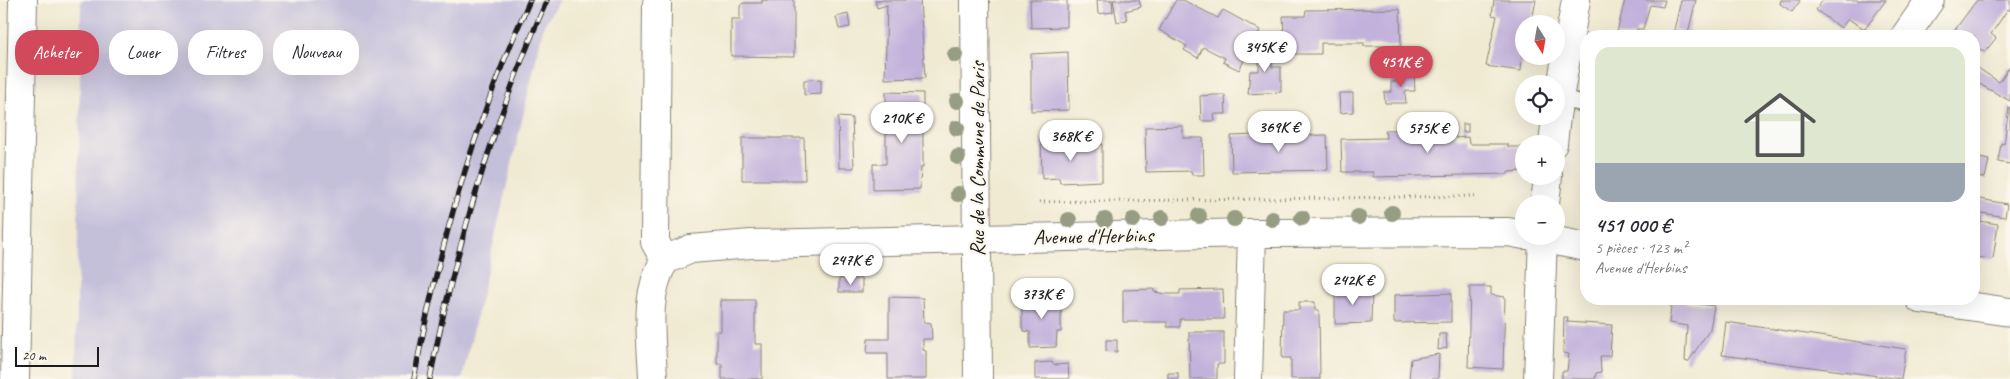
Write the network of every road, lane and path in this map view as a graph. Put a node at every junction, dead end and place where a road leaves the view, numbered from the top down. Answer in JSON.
{"nodes":[{"id":1,"x":22,"y":0,"type":"edge"},
{"id":2,"x":975,"y":0,"type":"edge"},
{"id":3,"x":1576,"y":0,"type":"edge"},
{"id":4,"x":1930,"y":0,"type":"edge"},
{"id":5,"x":657,"y":3,"type":"dead end"},
{"id":6,"x":1909,"y":30,"type":"edge"},
{"id":7,"x":1563,"y":75,"type":"edge"},
{"id":8,"x":1580,"y":105,"type":"edge"},
{"id":9,"x":1565,"y":108,"type":"edge"},
{"id":10,"x":1477,"y":196,"type":"dead end"},
{"id":11,"x":1039,"y":202,"type":"dead end"},
{"id":12,"x":1252,"y":233,"type":"junction"},
{"id":13,"x":1515,"y":233,"type":"edge"},
{"id":14,"x":978,"y":238,"type":"junction"},
{"id":15,"x":1565,"y":242,"type":"edge"},
{"id":16,"x":1536,"y":245,"type":"edge"},
{"id":17,"x":1580,"y":246,"type":"edge"},
{"id":18,"x":665,"y":260,"type":"junction"},
{"id":19,"x":1962,"y":305,"type":"edge"},
{"id":20,"x":2010,"y":312,"type":"edge"},
{"id":21,"x":15,"y":379,"type":"edge"},
{"id":22,"x":653,"y":379,"type":"edge"},
{"id":23,"x":978,"y":379,"type":"edge"},
{"id":24,"x":1248,"y":379,"type":"edge"},
{"id":25,"x":1538,"y":379,"type":"edge"}],
"edges":[{"from":1,"to":21,"type":"street"},
{"from":2,"to":14,"type":"street","name":"Rue de la Commune de Paris"},
{"from":3,"to":7,"type":"street"},
{"from":4,"to":6,"type":"street"},
{"from":5,"to":18,"type":"street"},
{"from":8,"to":9,"type":"lane"},
{"from":10,"to":11,"type":"path"},
{"from":12,"to":13,"type":"street","name":"Avenue d'Herbins"},
{"from":12,"to":14,"type":"street","name":"Avenue d'Herbins"},
{"from":12,"to":24,"type":"street"},
{"from":14,"to":18,"type":"street","name":"Avenue d'Herbins"},
{"from":14,"to":23,"type":"street","name":"Rue de la Commune de Paris"},
{"from":15,"to":17,"type":"street","name":"Avenue d'Herbins"},
{"from":16,"to":25,"type":"street"},
{"from":18,"to":22,"type":"street"},
{"from":19,"to":20,"type":"street"}]}
